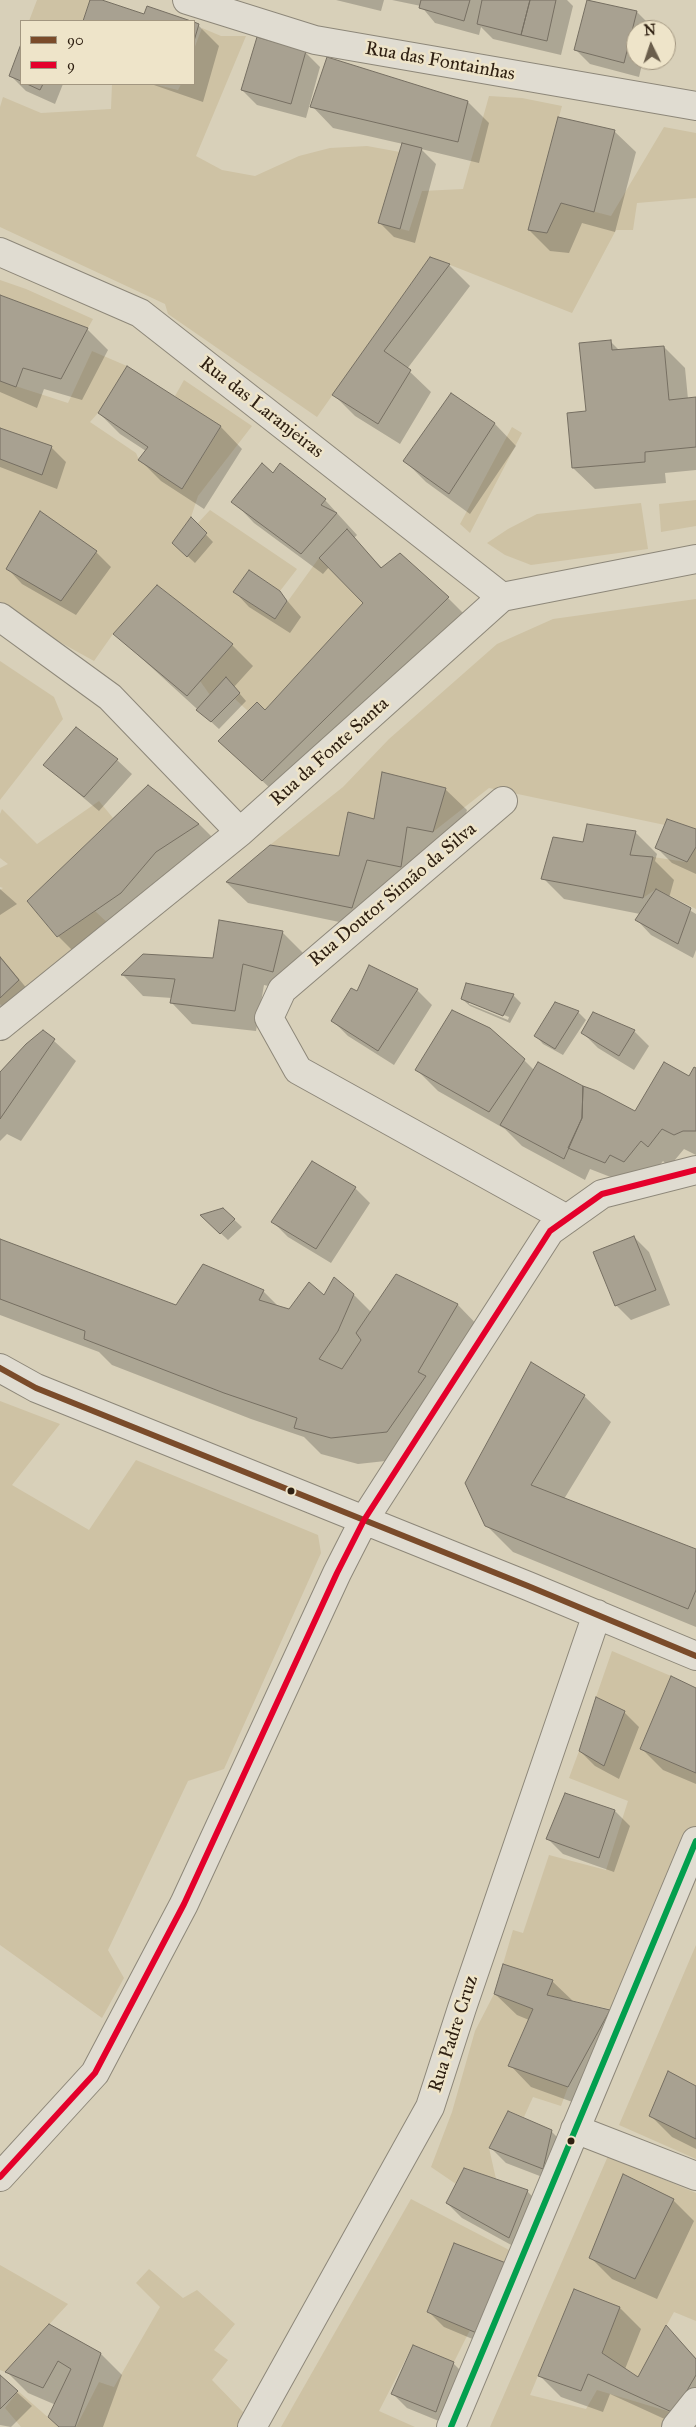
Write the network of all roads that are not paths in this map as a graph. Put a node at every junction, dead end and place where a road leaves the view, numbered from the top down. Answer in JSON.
{"nodes":[{"id":1,"x":188,"y":0,"type":"edge"},
{"id":2,"x":696,"y":106,"type":"edge"},
{"id":3,"x":0,"y":252,"type":"edge"},
{"id":4,"x":696,"y":559,"type":"edge"},
{"id":5,"x":502,"y":597,"type":"junction"},
{"id":6,"x":0,"y":617,"type":"edge"},
{"id":7,"x":503,"y":801,"type":"dead end"},
{"id":8,"x":240,"y":832,"type":"junction"},
{"id":9,"x":0,"y":1026,"type":"edge"},
{"id":10,"x":696,"y":1170,"type":"edge"},
{"id":11,"x":567,"y":1219,"type":"junction"},
{"id":12,"x":0,"y":1368,"type":"edge"},
{"id":13,"x":364,"y":1520,"type":"junction"},
{"id":14,"x":597,"y":1614,"type":"junction"},
{"id":15,"x":696,"y":1656,"type":"edge"},
{"id":16,"x":696,"y":1841,"type":"edge"},
{"id":17,"x":575,"y":2129,"type":"junction"},
{"id":18,"x":696,"y":2176,"type":"edge"},
{"id":19,"x":0,"y":2177,"type":"edge"},
{"id":20,"x":696,"y":2402,"type":"edge"},
{"id":21,"x":252,"y":2427,"type":"edge"},
{"id":22,"x":451,"y":2427,"type":"edge"},
{"id":23,"x":676,"y":2427,"type":"edge"}],
"edges":[{"from":1,"to":2,"type":"street","name":"Rua das Fontainhas"},
{"from":3,"to":5,"type":"street","name":"Rua das Laranjeiras"},
{"from":4,"to":5,"type":"street"},
{"from":5,"to":8,"type":"street","name":"Rua da Fonte Santa"},
{"from":6,"to":8,"type":"street"},
{"from":7,"to":11,"type":"street","name":"Rua Doutor Simão da Silva"},
{"from":8,"to":9,"type":"street","name":"Rua da Fonte Santa"},
{"from":10,"to":11,"type":"street"},
{"from":11,"to":13,"type":"street"},
{"from":12,"to":13,"type":"street"},
{"from":13,"to":14,"type":"street"},
{"from":13,"to":19,"type":"street"},
{"from":14,"to":15,"type":"street"},
{"from":14,"to":21,"type":"street","name":"Rua Padre Cruz"},
{"from":16,"to":17,"type":"street"},
{"from":17,"to":18,"type":"street"},
{"from":17,"to":22,"type":"street"},
{"from":20,"to":23,"type":"street"}]}
